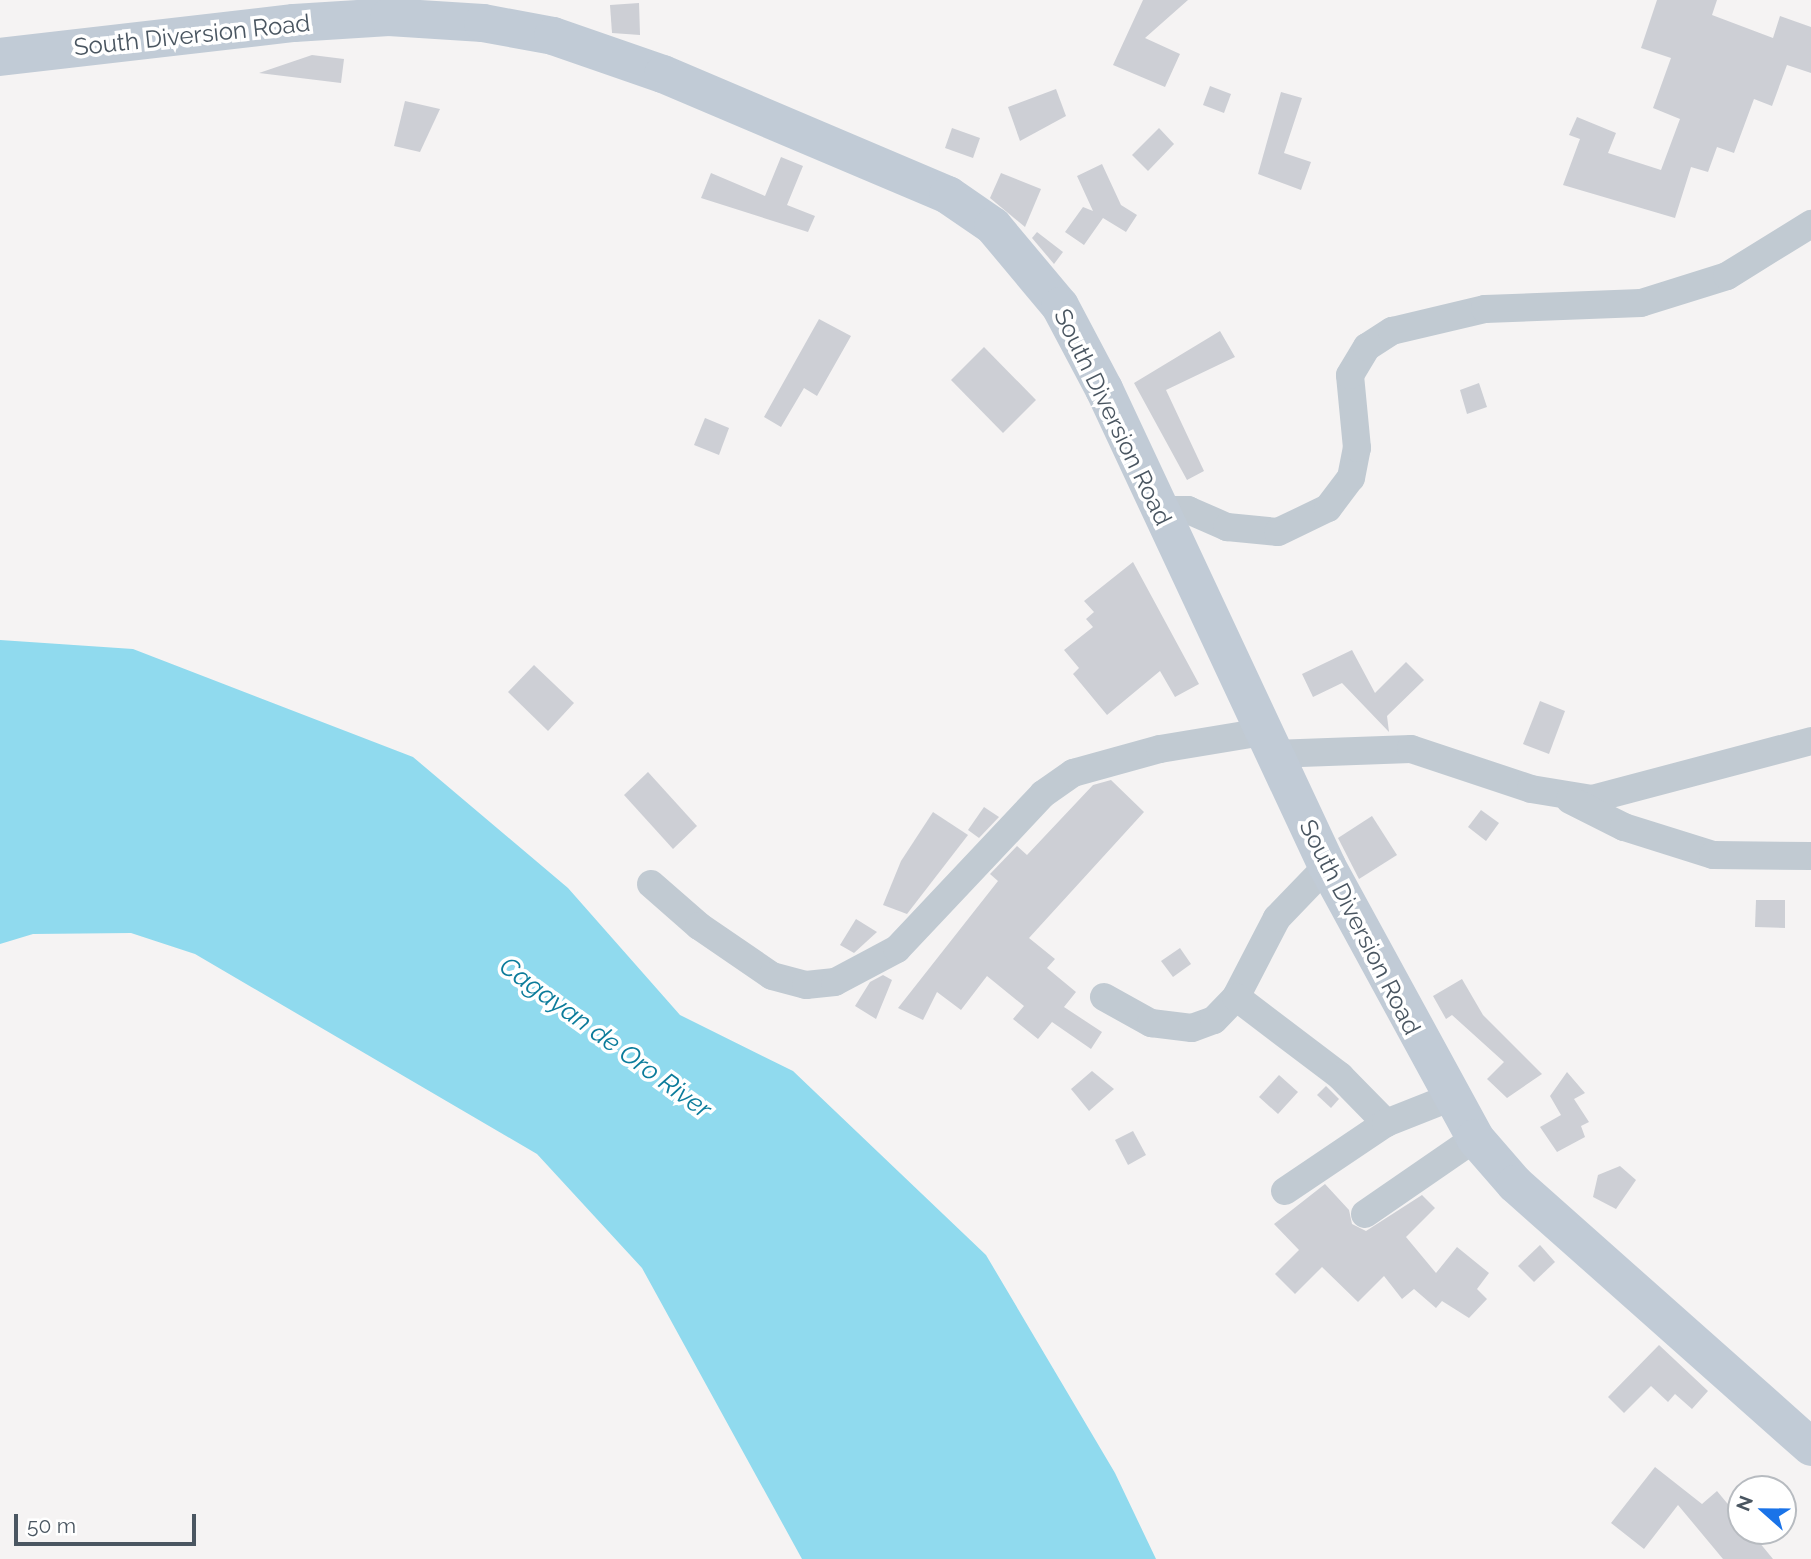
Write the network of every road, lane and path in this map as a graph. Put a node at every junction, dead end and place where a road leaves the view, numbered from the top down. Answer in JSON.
{"nodes":[{"id":1,"x":0,"y":57,"type":"edge"},
{"id":2,"x":1811,"y":224,"type":"edge"},
{"id":3,"x":1159,"y":510,"type":"junction"},
{"id":4,"x":1811,"y":740,"type":"edge"},
{"id":5,"x":1268,"y":743,"type":"junction"},
{"id":6,"x":1568,"y":799,"type":"junction"},
{"id":7,"x":1811,"y":856,"type":"edge"},
{"id":8,"x":1327,"y":866,"type":"junction"},
{"id":9,"x":651,"y":884,"type":"dead end"},
{"id":10,"x":1104,"y":997,"type":"dead end"},
{"id":11,"x":1236,"y":997,"type":"junction"},
{"id":12,"x":1449,"y":1098,"type":"junction"},
{"id":13,"x":1386,"y":1123,"type":"junction"},
{"id":14,"x":1475,"y":1138,"type":"junction"},
{"id":15,"x":1284,"y":1191,"type":"dead end"},
{"id":16,"x":1365,"y":1214,"type":"dead end"},
{"id":17,"x":1811,"y":1447,"type":"edge"}],
"edges":[{"from":1,"to":3,"type":"main road","name":"South Diversion Road"},
{"from":2,"to":3,"type":"street"},
{"from":3,"to":5,"type":"main road","name":"South Diversion Road"},
{"from":4,"to":6,"type":"street"},
{"from":5,"to":6,"type":"street"},
{"from":5,"to":8,"type":"main road","name":"South Diversion Road"},
{"from":5,"to":9,"type":"street"},
{"from":6,"to":7,"type":"street"},
{"from":8,"to":11,"type":"street"},
{"from":8,"to":12,"type":"main road","name":"South Diversion Road"},
{"from":10,"to":11,"type":"street"},
{"from":11,"to":13,"type":"street"},
{"from":12,"to":13,"type":"street"},
{"from":12,"to":14,"type":"main road","name":"South Diversion Road"},
{"from":13,"to":15,"type":"street"},
{"from":14,"to":16,"type":"street"},
{"from":14,"to":17,"type":"main road","name":"South Diversion Road"}]}
